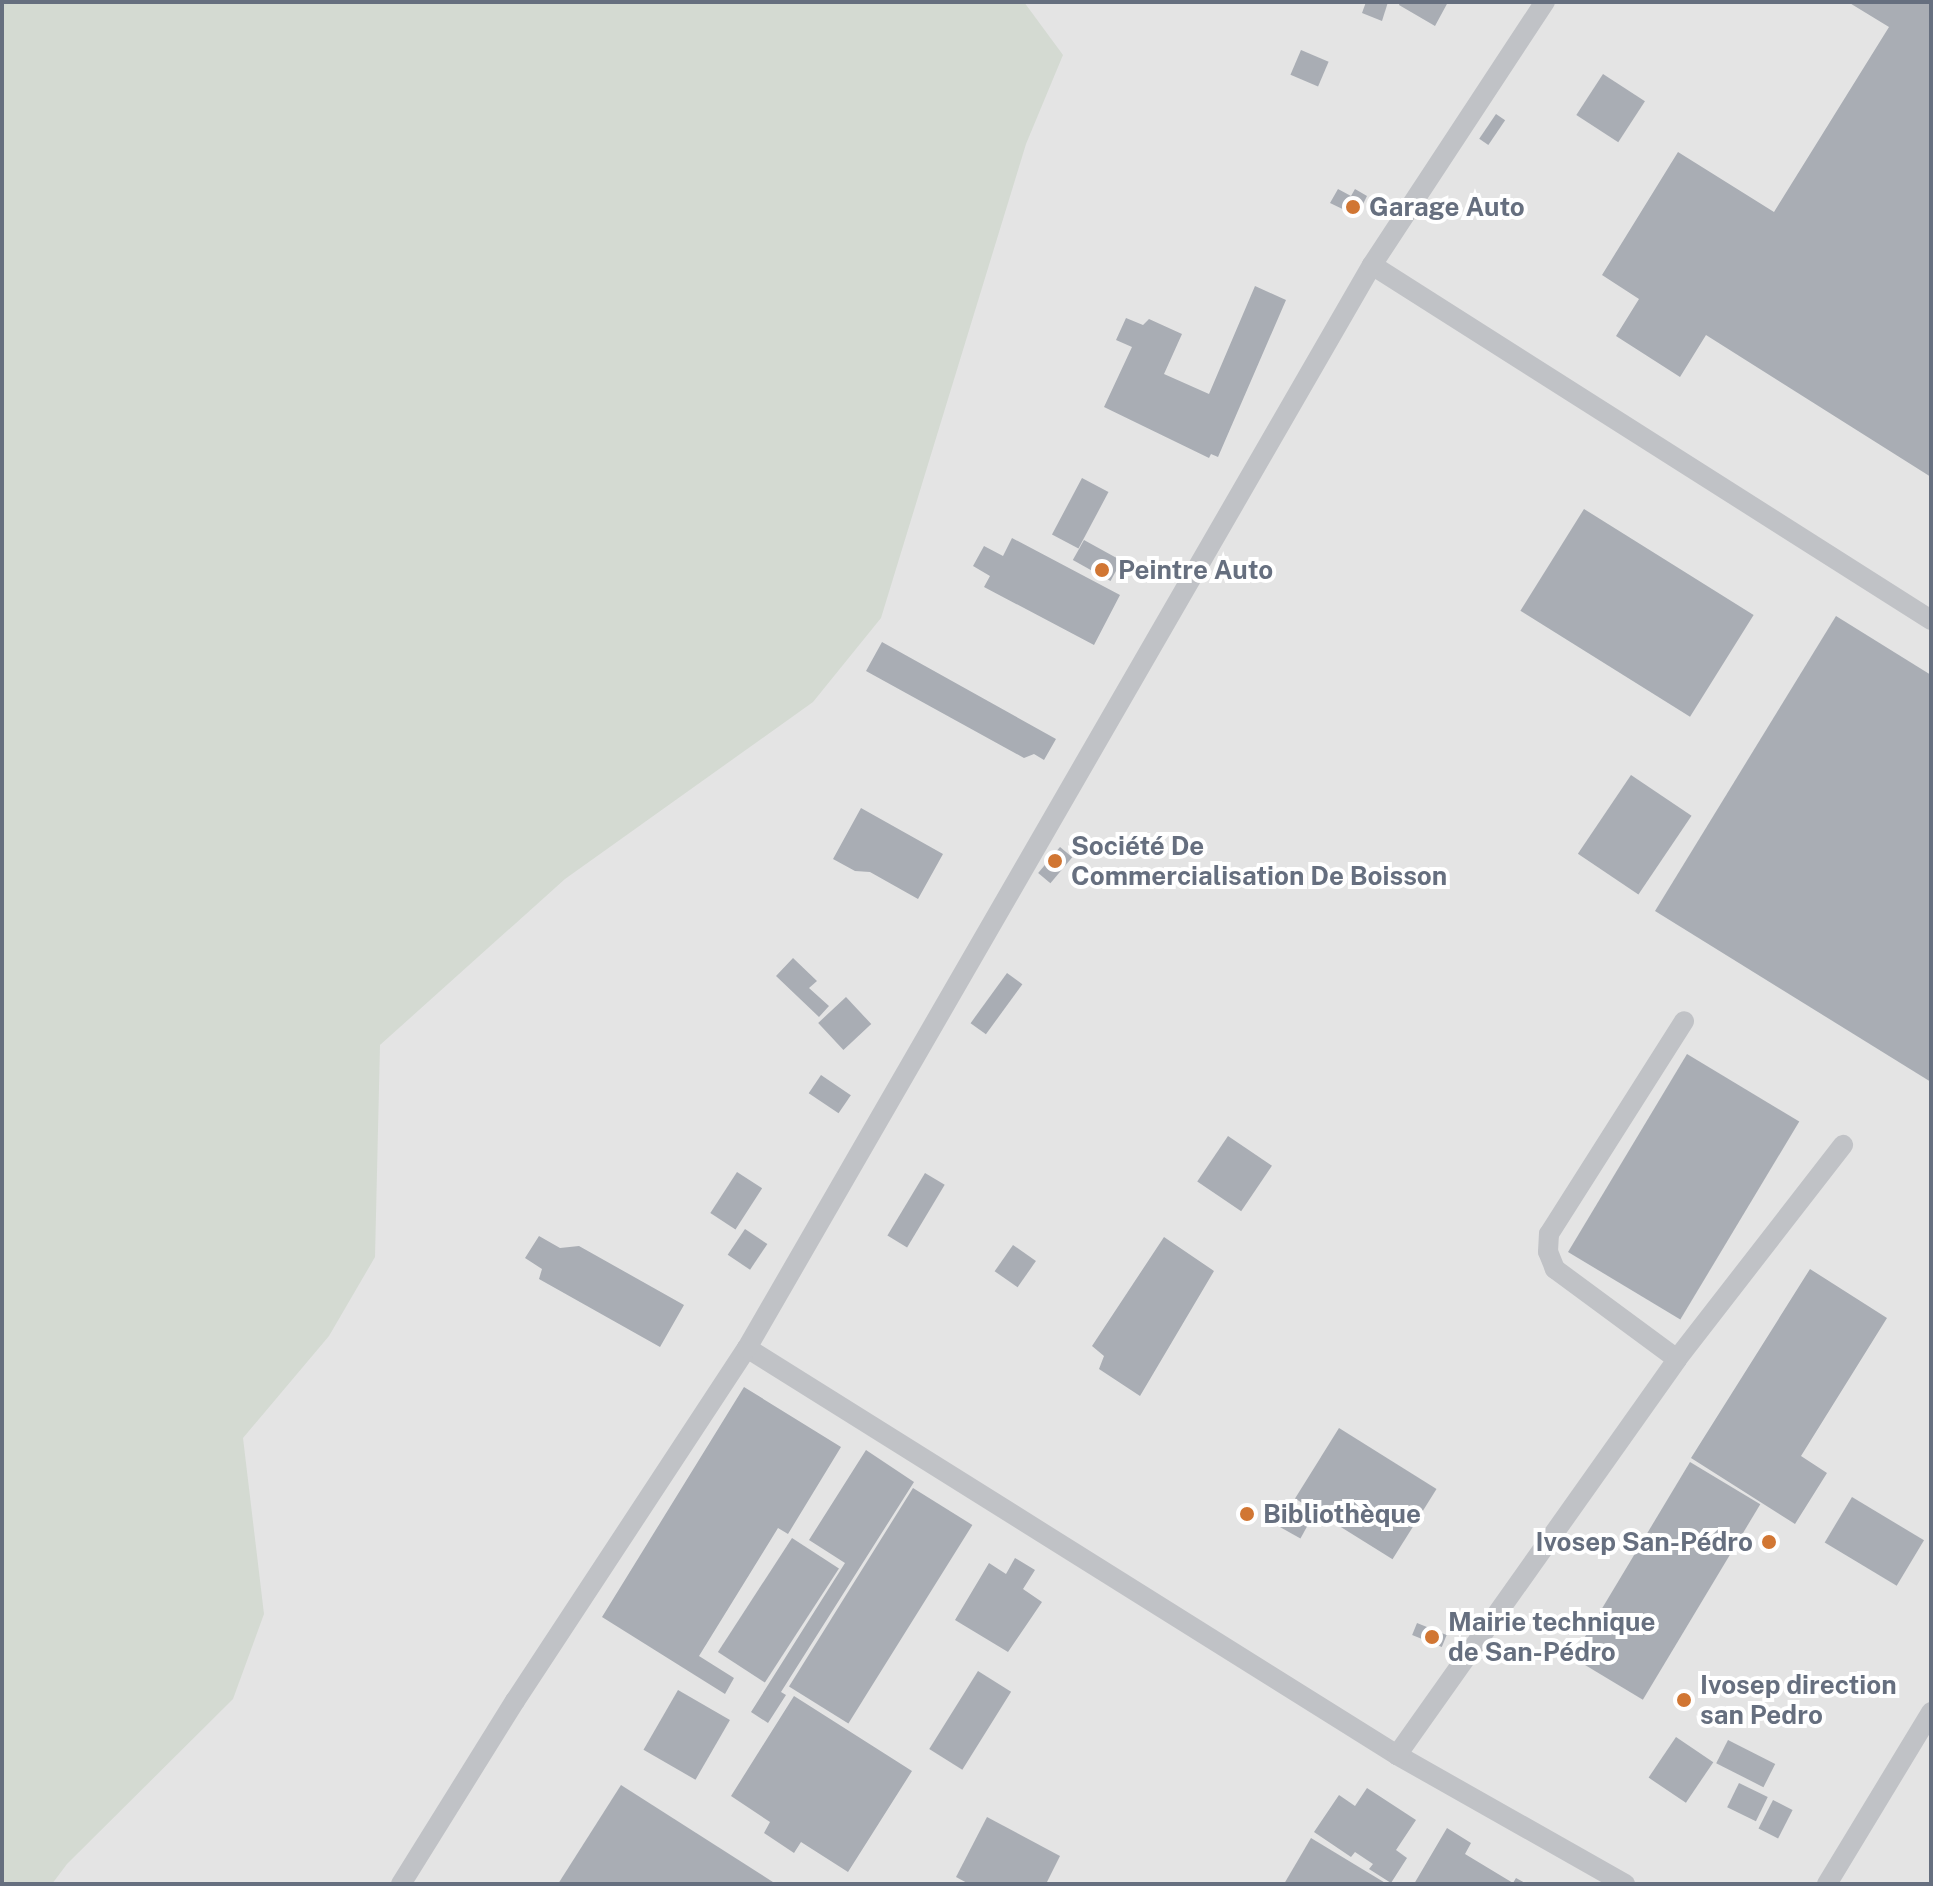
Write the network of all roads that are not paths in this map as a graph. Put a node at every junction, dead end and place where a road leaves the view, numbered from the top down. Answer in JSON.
{"nodes":[{"id":1,"x":1545,"y":2,"type":"edge"},
{"id":2,"x":1372,"y":265,"type":"junction"},
{"id":3,"x":1931,"y":620,"type":"edge"},
{"id":4,"x":1684,"y":1021,"type":"dead end"},
{"id":5,"x":1843,"y":1145,"type":"dead end"},
{"id":6,"x":747,"y":1348,"type":"junction"},
{"id":7,"x":1677,"y":1359,"type":"junction"},
{"id":8,"x":1931,"y":1712,"type":"edge"},
{"id":9,"x":1397,"y":1755,"type":"junction"},
{"id":10,"x":401,"y":1884,"type":"edge"},
{"id":11,"x":1625,"y":1884,"type":"edge"},
{"id":12,"x":1827,"y":1884,"type":"edge"}],
"edges":[{"from":1,"to":2,"type":"lane"},
{"from":2,"to":3,"type":"lane"},
{"from":2,"to":6,"type":"lane"},
{"from":4,"to":7,"type":"lane"},
{"from":5,"to":7,"type":"lane"},
{"from":6,"to":9,"type":"lane"},
{"from":6,"to":10,"type":"lane"},
{"from":7,"to":9,"type":"lane"},
{"from":8,"to":12,"type":"lane"},
{"from":9,"to":11,"type":"lane"}]}
